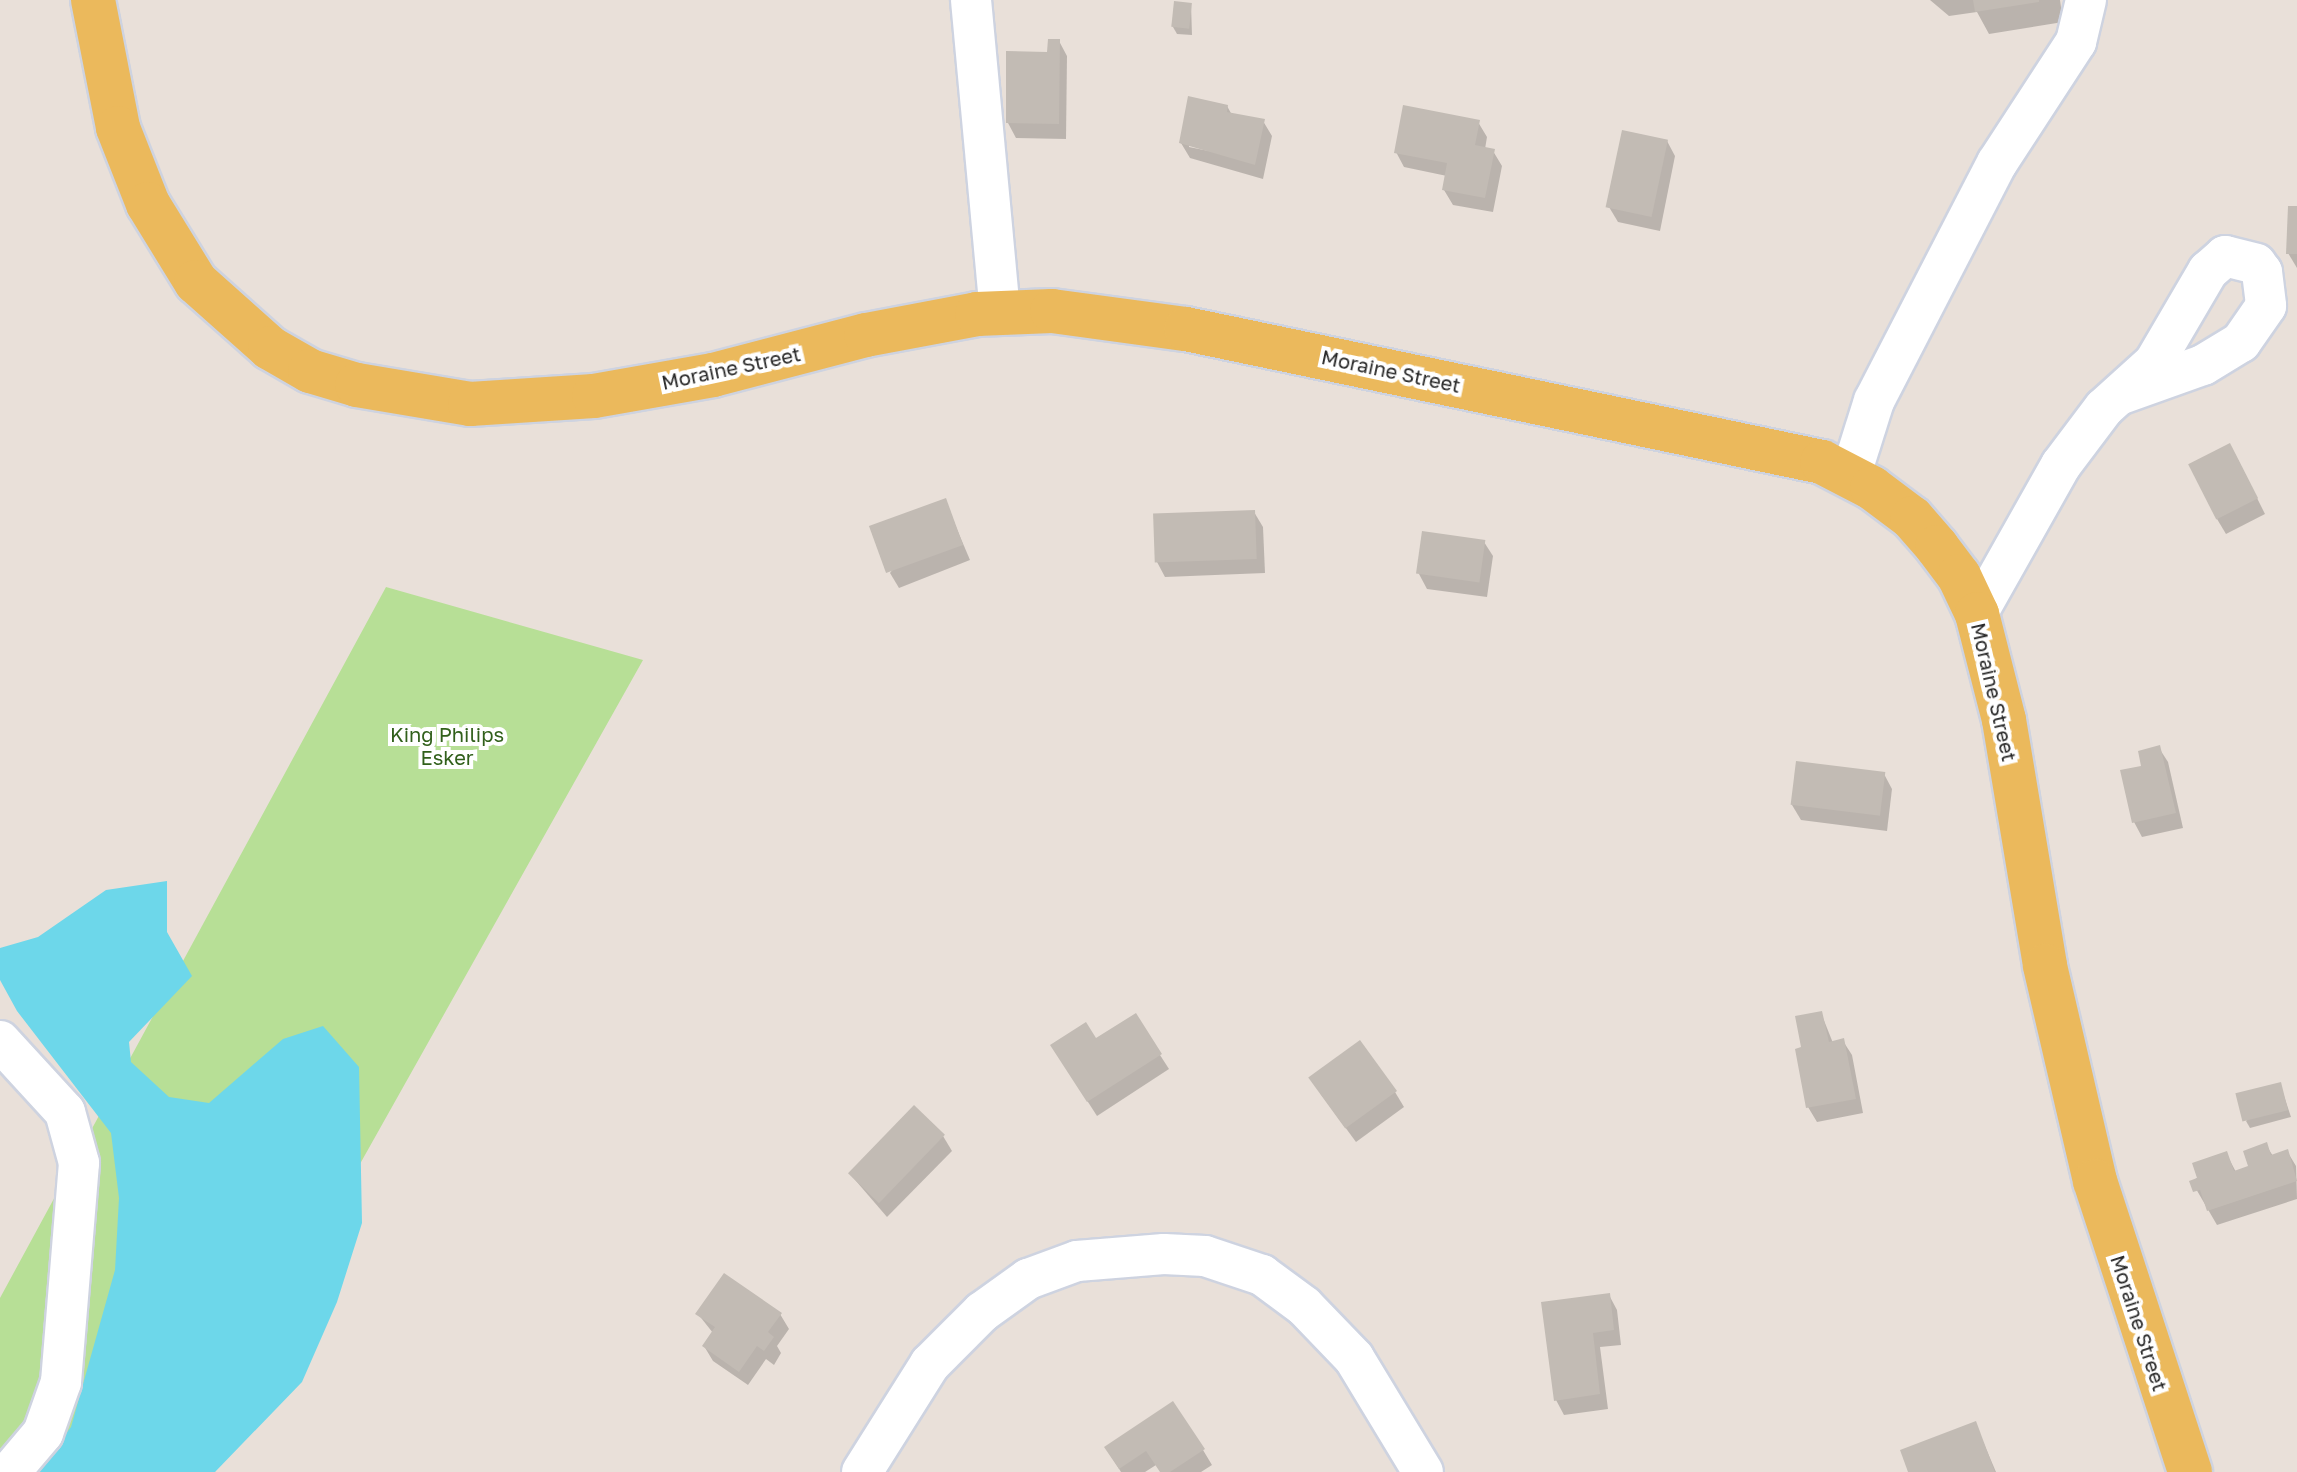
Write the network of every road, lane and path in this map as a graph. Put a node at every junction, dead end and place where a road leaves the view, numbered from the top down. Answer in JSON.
{"nodes":[{"id":1,"x":93,"y":0,"type":"edge"},
{"id":2,"x":971,"y":0,"type":"edge"},
{"id":3,"x":2086,"y":0,"type":"edge"},
{"id":4,"x":1000,"y":312,"type":"junction"},
{"id":5,"x":2121,"y":394,"type":"dead end"},
{"id":6,"x":1850,"y":477,"type":"junction"},
{"id":7,"x":1977,"y":614,"type":"junction"},
{"id":8,"x":0,"y":1041,"type":"edge"},
{"id":9,"x":10,"y":1472,"type":"edge"},
{"id":10,"x":862,"y":1472,"type":"edge"},
{"id":11,"x":1423,"y":1472,"type":"edge"},
{"id":12,"x":2190,"y":1472,"type":"edge"}],
"edges":[{"from":1,"to":4,"type":"main road","name":"Moraine Street"},
{"from":2,"to":4,"type":"street"},
{"from":3,"to":6,"type":"street"},
{"from":4,"to":6,"type":"main road","name":"Moraine Street"},
{"from":5,"to":7,"type":"street"},
{"from":6,"to":7,"type":"main road","name":"Moraine Street"},
{"from":7,"to":12,"type":"main road","name":"Moraine Street"},
{"from":8,"to":9,"type":"street"},
{"from":10,"to":11,"type":"street"}]}
